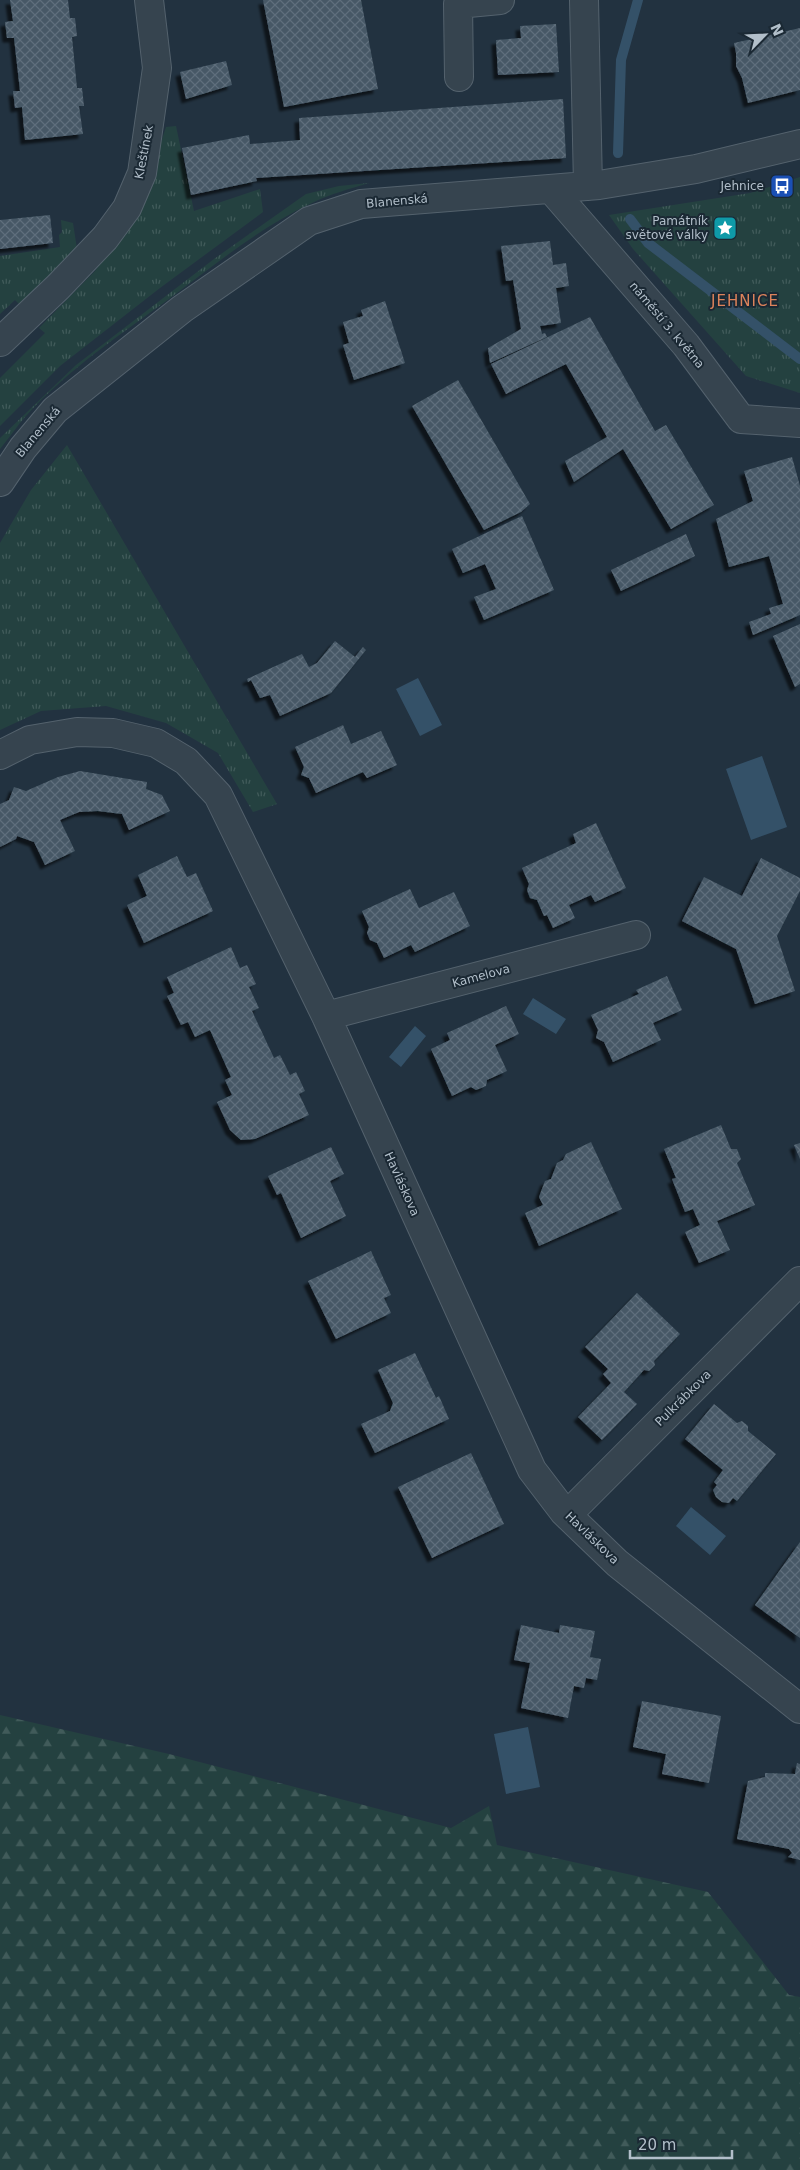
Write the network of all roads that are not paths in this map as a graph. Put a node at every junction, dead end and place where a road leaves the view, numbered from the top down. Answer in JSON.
{"nodes":[{"id":1,"x":149,"y":0,"type":"edge"},
{"id":2,"x":500,"y":0,"type":"edge"},
{"id":3,"x":584,"y":0,"type":"edge"},
{"id":4,"x":459,"y":78,"type":"dead end"},
{"id":5,"x":800,"y":144,"type":"edge"},
{"id":6,"x":588,"y":186,"type":"junction"},
{"id":7,"x":551,"y":189,"type":"junction"},
{"id":8,"x":0,"y":342,"type":"edge"},
{"id":9,"x":800,"y":423,"type":"edge"},
{"id":10,"x":0,"y":482,"type":"edge"},
{"id":11,"x":0,"y":755,"type":"edge"},
{"id":12,"x":636,"y":935,"type":"dead end"},
{"id":13,"x":326,"y":1016,"type":"junction"},
{"id":14,"x":800,"y":1281,"type":"edge"},
{"id":15,"x":564,"y":1512,"type":"junction"},
{"id":16,"x":800,"y":1709,"type":"edge"}],
"edges":[{"from":1,"to":8,"type":"street","name":"Kleštínek"},
{"from":2,"to":4,"type":"street"},
{"from":3,"to":6,"type":"street"},
{"from":5,"to":6,"type":"street","name":"Blanenská"},
{"from":6,"to":7,"type":"street","name":"Blanenská"},
{"from":7,"to":9,"type":"street","name":"náměstí 3. května"},
{"from":7,"to":10,"type":"street","name":"Blanenská"},
{"from":11,"to":13,"type":"street","name":"Havláskova"},
{"from":12,"to":13,"type":"street","name":"Kamelova"},
{"from":13,"to":15,"type":"street","name":"Havláskova"},
{"from":14,"to":15,"type":"street","name":"Pulkrábkova"},
{"from":15,"to":16,"type":"street","name":"Havláskova"}]}
